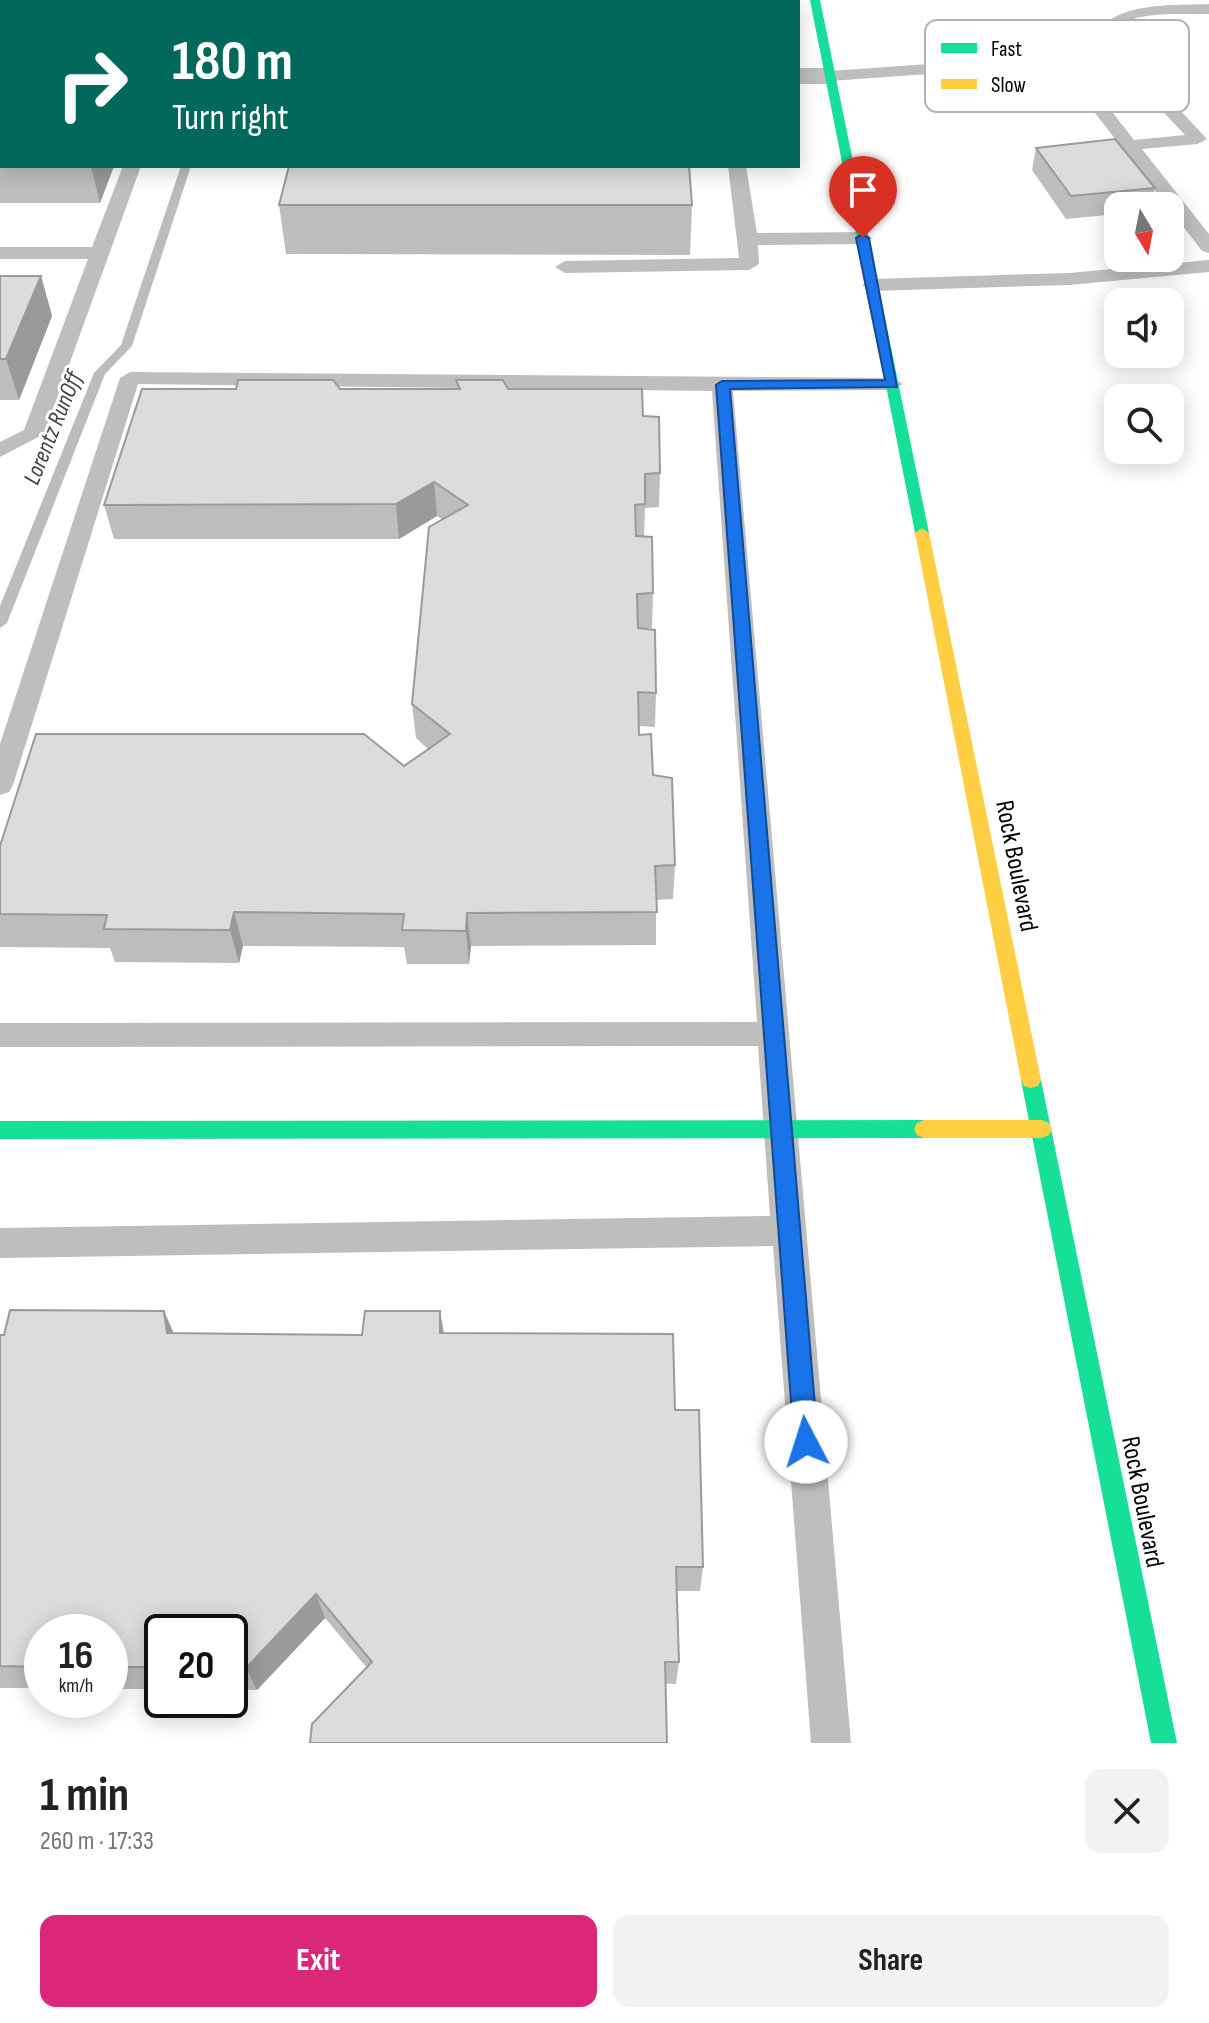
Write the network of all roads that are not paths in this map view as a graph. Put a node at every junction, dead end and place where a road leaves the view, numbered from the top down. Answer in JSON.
{"nodes":[{"id":1,"x":815,"y":0,"type":"edge"},
{"id":2,"x":1209,"y":9,"type":"edge"},
{"id":3,"x":1120,"y":20,"type":"edge"},
{"id":4,"x":925,"y":69,"type":"edge"},
{"id":5,"x":800,"y":76,"type":"edge"},
{"id":6,"x":830,"y":76,"type":"junction"},
{"id":7,"x":1175,"y":112,"type":"edge"},
{"id":8,"x":1104,"y":113,"type":"dead end"},
{"id":9,"x":1132,"y":145,"type":"junction"},
{"id":10,"x":131,"y":168,"type":"edge"},
{"id":11,"x":737,"y":168,"type":"edge"},
{"id":12,"x":863,"y":238,"type":"junction"},
{"id":13,"x":748,"y":239,"type":"junction"},
{"id":14,"x":1209,"y":247,"type":"edge"},
{"id":15,"x":0,"y":253,"type":"edge"},
{"id":16,"x":101,"y":253,"type":"junction"},
{"id":17,"x":1209,"y":266,"type":"edge"},
{"id":18,"x":565,"y":267,"type":"dead end"},
{"id":19,"x":872,"y":285,"type":"junction"},
{"id":20,"x":892,"y":384,"type":"junction"},
{"id":21,"x":722,"y":385,"type":"junction"},
{"id":22,"x":0,"y":450,"type":"edge"},
{"id":23,"x":0,"y":785,"type":"edge"},
{"id":24,"x":771,"y":1034,"type":"junction"},
{"id":25,"x":0,"y":1035,"type":"edge"},
{"id":26,"x":779,"y":1128,"type":"junction"},
{"id":27,"x":1042,"y":1129,"type":"junction"},
{"id":28,"x":0,"y":1130,"type":"edge"},
{"id":29,"x":788,"y":1231,"type":"junction"},
{"id":30,"x":0,"y":1243,"type":"edge"},
{"id":31,"x":831,"y":1743,"type":"edge"},
{"id":32,"x":1164,"y":1743,"type":"edge"}],
"edges":[{"from":1,"to":6,"type":"main road","name":"Rock Boulevard"},
{"from":2,"to":3,"type":"lane"},
{"from":4,"to":6,"type":"lane"},
{"from":5,"to":6,"type":"street"},
{"from":6,"to":12,"type":"main road","name":"Rock Boulevard"},
{"from":7,"to":9,"type":"lane"},
{"from":8,"to":9,"type":"lane"},
{"from":9,"to":14,"type":"lane"},
{"from":10,"to":16,"type":"lane"},
{"from":11,"to":13,"type":"lane"},
{"from":12,"to":13,"type":"lane"},
{"from":12,"to":19,"type":"main road","name":"Rock Boulevard"},
{"from":13,"to":18,"type":"lane"},
{"from":15,"to":16,"type":"lane"},
{"from":16,"to":22,"type":"lane"},
{"from":17,"to":19,"type":"lane"},
{"from":19,"to":20,"type":"main road","name":"Rock Boulevard"},
{"from":20,"to":21,"type":"lane"},
{"from":20,"to":27,"type":"main road","name":"Rock Boulevard"},
{"from":21,"to":23,"type":"lane"},
{"from":21,"to":24,"type":"lane"},
{"from":24,"to":25,"type":"lane"},
{"from":24,"to":26,"type":"lane"},
{"from":26,"to":27,"type":"main road"},
{"from":26,"to":28,"type":"main road"},
{"from":26,"to":29,"type":"lane"},
{"from":27,"to":32,"type":"main road","name":"Rock Boulevard"},
{"from":29,"to":30,"type":"lane"},
{"from":29,"to":31,"type":"lane"}]}
